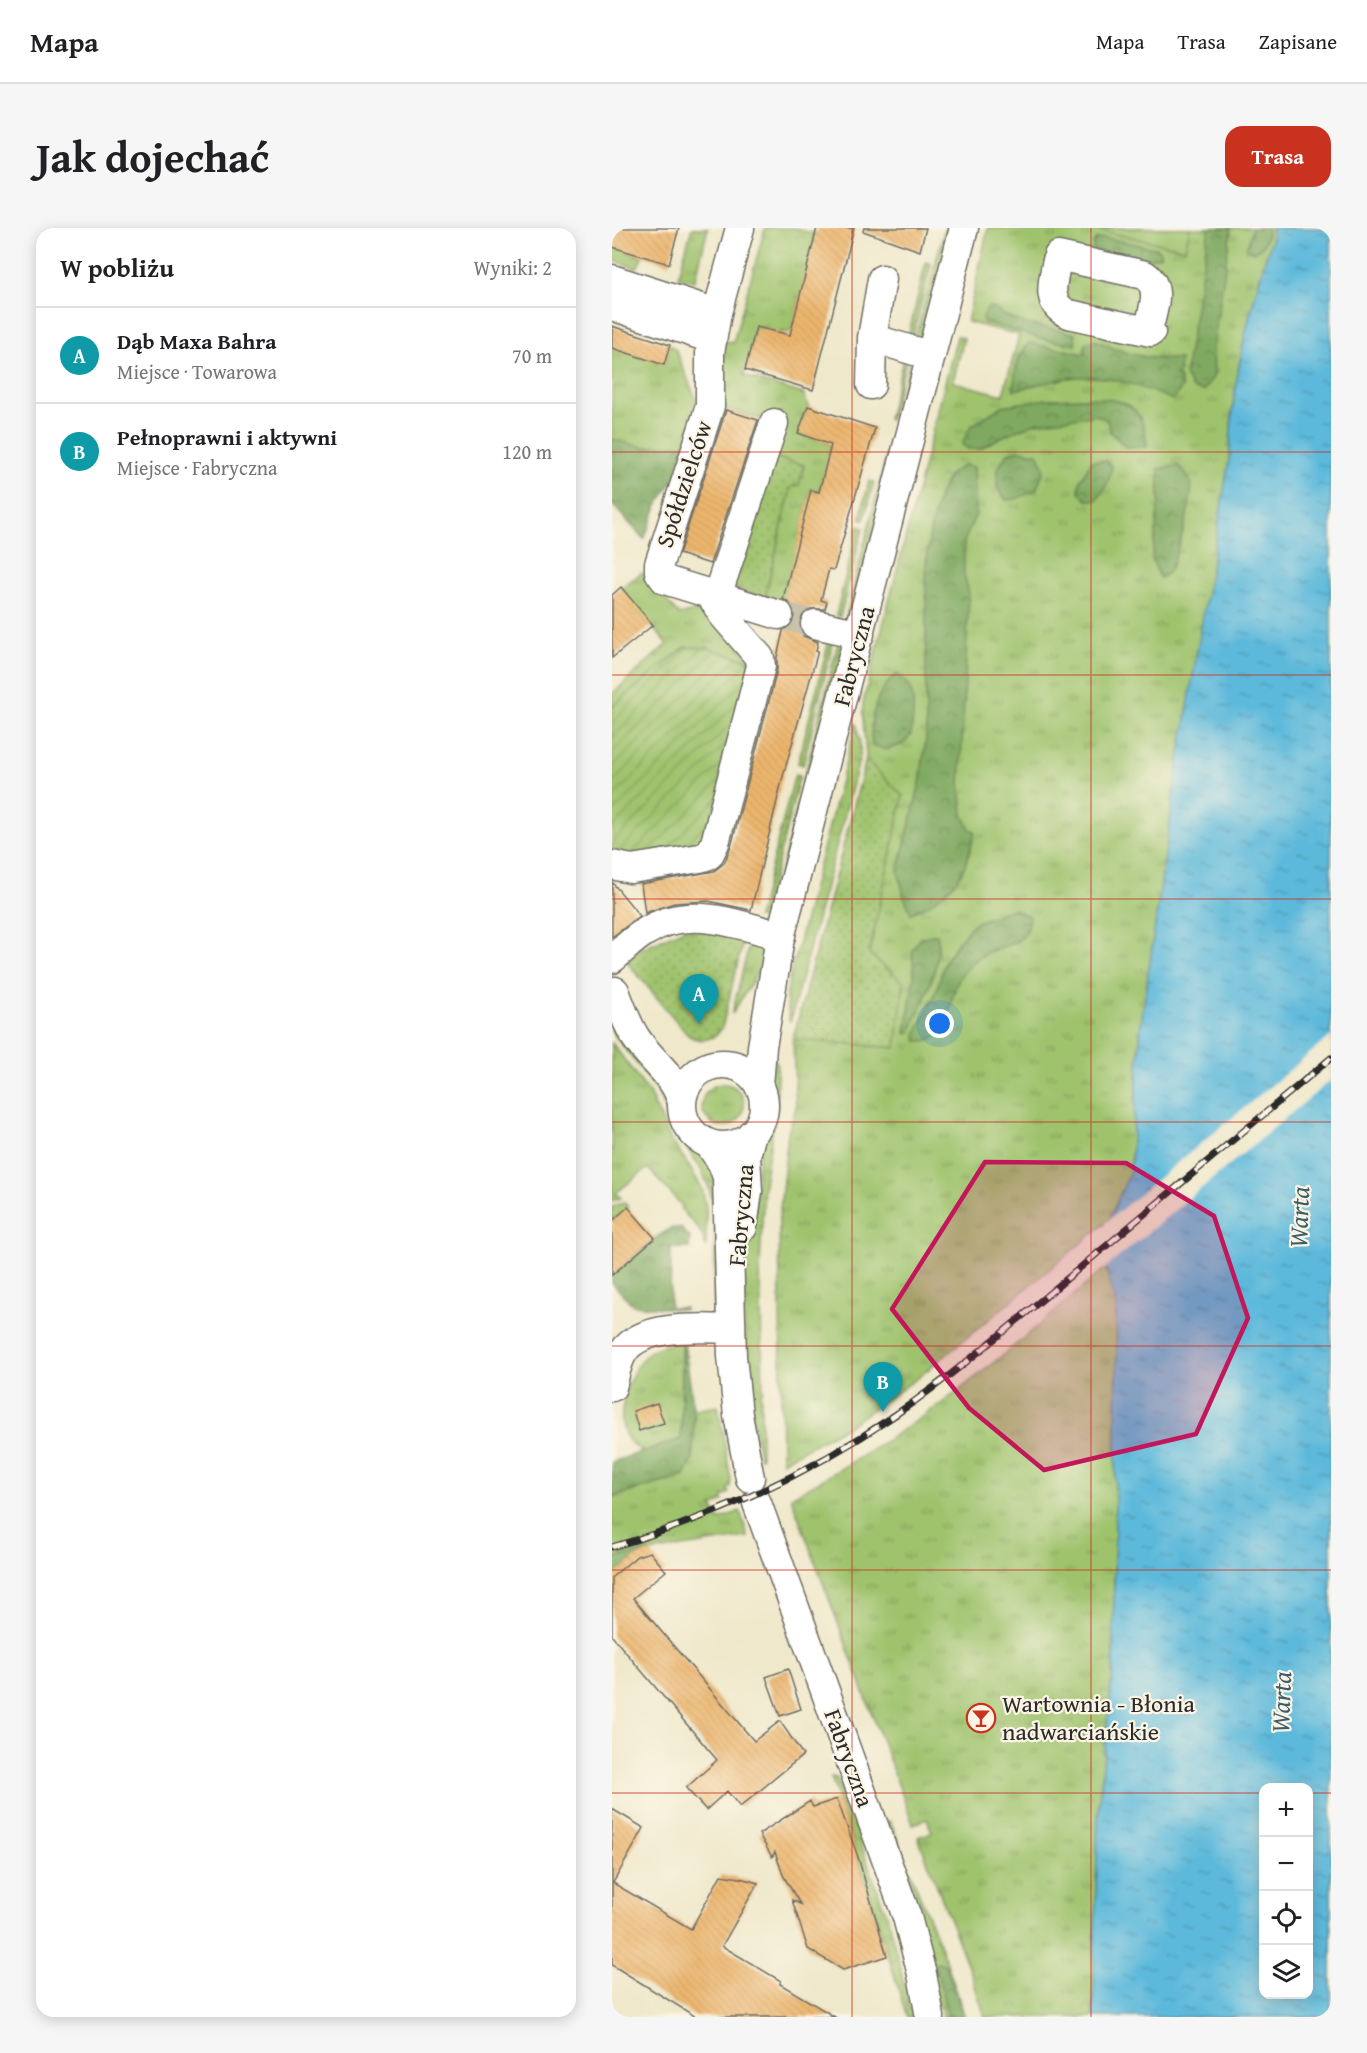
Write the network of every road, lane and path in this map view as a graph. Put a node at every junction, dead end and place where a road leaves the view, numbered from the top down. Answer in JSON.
{"nodes":[{"id":1,"x":740,"y":228,"type":"edge"},
{"id":2,"x":964,"y":228,"type":"edge"},
{"id":3,"x":612,"y":279,"type":"edge"},
{"id":4,"x":882,"y":279,"type":"dead end"},
{"id":5,"x":612,"y":306,"type":"edge"},
{"id":6,"x":715,"y":326,"type":"junction"},
{"id":7,"x":873,"y":338,"type":"junction"},
{"id":8,"x":931,"y":356,"type":"junction"},
{"id":9,"x":871,"y":385,"type":"dead end"},
{"id":10,"x":774,"y":423,"type":"dead end"},
{"id":11,"x":713,"y":595,"type":"junction"},
{"id":12,"x":779,"y":615,"type":"tunnel mouth"},
{"id":13,"x":815,"y":624,"type":"tunnel mouth"},
{"id":14,"x":860,"y":633,"type":"junction"},
{"id":15,"x":612,"y":865,"type":"edge"},
{"id":16,"x":781,"y":936,"type":"junction"},
{"id":17,"x":612,"y":959,"type":"edge"},
{"id":18,"x":613,"y":989,"type":"edge"},
{"id":19,"x":706,"y":1068,"type":"junction"},
{"id":20,"x":759,"y":1086,"type":"junction"},
{"id":21,"x":682,"y":1103,"type":"junction"},
{"id":22,"x":753,"y":1133,"type":"junction"},
{"id":23,"x":709,"y":1144,"type":"junction"},
{"id":24,"x":731,"y":1297,"type":"junction"},
{"id":25,"x":731,"y":1329,"type":"junction"},
{"id":26,"x":612,"y":1387,"type":"edge"},
{"id":27,"x":930,"y":2017,"type":"edge"}],
"edges":[{"from":1,"to":6,"type":"street","name":"Spółdzielców"},
{"from":2,"to":8,"type":"street","name":"Fabryczna"},
{"from":3,"to":6,"type":"street"},
{"from":4,"to":7,"type":"street"},
{"from":5,"to":6,"type":"street"},
{"from":6,"to":11,"type":"street","name":"Spółdzielców"},
{"from":7,"to":8,"type":"street"},
{"from":7,"to":9,"type":"street"},
{"from":8,"to":14,"type":"street","name":"Fabryczna"},
{"from":10,"to":11,"type":"street"},
{"from":11,"to":12,"type":"street","name":"Spółdzielców"},
{"from":11,"to":15,"type":"street"},
{"from":13,"to":14,"type":"street"},
{"from":14,"to":16,"type":"street","name":"Fabryczna"},
{"from":16,"to":17,"type":"street"},
{"from":16,"to":20,"type":"street","name":"Fabryczna"},
{"from":18,"to":19,"type":"street"},
{"from":18,"to":21,"type":"street"},
{"from":19,"to":20,"type":"street"},
{"from":19,"to":21,"type":"street"},
{"from":20,"to":22,"type":"street"},
{"from":21,"to":23,"type":"street"},
{"from":22,"to":23,"type":"street"},
{"from":22,"to":24,"type":"street","name":"Fabryczna"},
{"from":23,"to":24,"type":"street","name":"Fabryczna"},
{"from":24,"to":25,"type":"street","name":"Fabryczna"},
{"from":25,"to":26,"type":"street"},
{"from":25,"to":27,"type":"street","name":"Fabryczna"}]}
